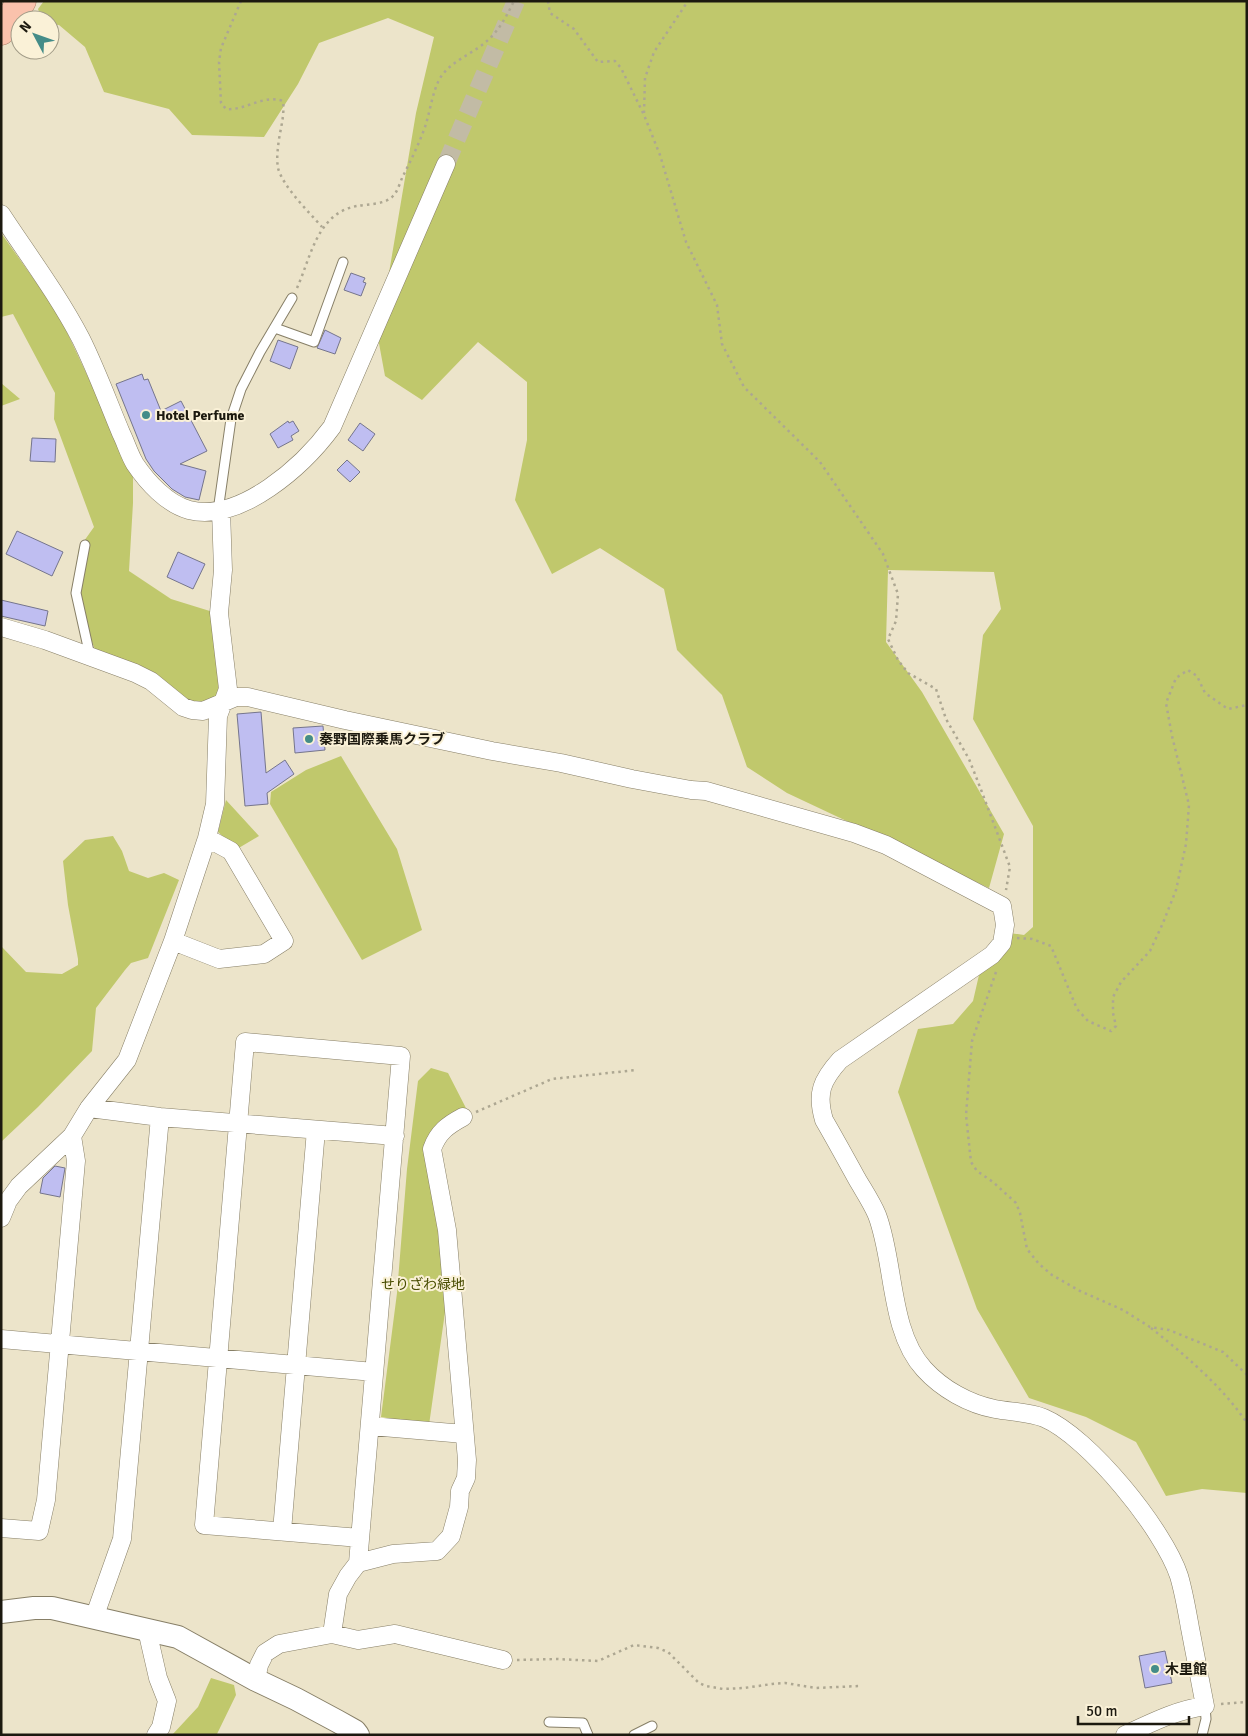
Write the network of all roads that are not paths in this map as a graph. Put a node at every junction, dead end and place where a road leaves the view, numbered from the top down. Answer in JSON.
{"nodes":[{"id":1,"x":22,"y":1,"type":"edge"},
{"id":2,"x":1,"y":31,"type":"edge"},
{"id":3,"x":446,"y":164,"type":"tunnel mouth"},
{"id":4,"x":1,"y":214,"type":"edge"},
{"id":5,"x":343,"y":262,"type":"dead end"},
{"id":6,"x":292,"y":298,"type":"road end"},
{"id":7,"x":275,"y":328,"type":"junction"},
{"id":8,"x":220,"y":511,"type":"junction"},
{"id":9,"x":85,"y":545,"type":"dead end"},
{"id":10,"x":1,"y":627,"type":"edge"},
{"id":11,"x":90,"y":656,"type":"junction"},
{"id":12,"x":222,"y":704,"type":"junction"},
{"id":13,"x":207,"y":838,"type":"junction"},
{"id":14,"x":174,"y":941,"type":"junction"},
{"id":15,"x":89,"y":1108,"type":"junction"},
{"id":16,"x":160,"y":1117,"type":"junction"},
{"id":17,"x":463,"y":1117,"type":"road end"},
{"id":18,"x":237,"y":1122,"type":"junction"},
{"id":19,"x":316,"y":1130,"type":"junction"},
{"id":20,"x":72,"y":1136,"type":"junction"},
{"id":21,"x":395,"y":1136,"type":"junction"},
{"id":22,"x":1,"y":1218,"type":"edge"},
{"id":23,"x":1,"y":1339,"type":"edge"},
{"id":24,"x":60,"y":1345,"type":"junction"},
{"id":25,"x":138,"y":1351,"type":"junction"},
{"id":26,"x":218,"y":1358,"type":"junction"},
{"id":27,"x":297,"y":1365,"type":"junction"},
{"id":28,"x":374,"y":1372,"type":"junction"},
{"id":29,"x":371,"y":1426,"type":"junction"},
{"id":30,"x":464,"y":1434,"type":"junction"},
{"id":31,"x":1,"y":1528,"type":"edge"},
{"id":32,"x":282,"y":1531,"type":"junction"},
{"id":33,"x":360,"y":1538,"type":"junction"},
{"id":34,"x":358,"y":1563,"type":"junction"},
{"id":35,"x":1,"y":1612,"type":"edge"},
{"id":36,"x":94,"y":1618,"type":"junction"},
{"id":37,"x":147,"y":1630,"type":"junction"},
{"id":38,"x":332,"y":1634,"type":"junction"},
{"id":39,"x":503,"y":1660,"type":"road end"},
{"id":40,"x":256,"y":1680,"type":"junction"},
{"id":41,"x":1205,"y":1706,"type":"junction"},
{"id":42,"x":549,"y":1722,"type":"dead end"},
{"id":43,"x":652,"y":1726,"type":"dead end"},
{"id":44,"x":156,"y":1735,"type":"edge"},
{"id":45,"x":358,"y":1735,"type":"edge"},
{"id":46,"x":588,"y":1735,"type":"edge"},
{"id":47,"x":634,"y":1735,"type":"edge"},
{"id":48,"x":1125,"y":1735,"type":"edge"},
{"id":49,"x":1202,"y":1735,"type":"edge"}],
"edges":[{"from":1,"to":2,"type":"highway"},
{"from":3,"to":8,"type":"street"},
{"from":4,"to":8,"type":"street"},
{"from":5,"to":7,"type":"lane"},
{"from":6,"to":7,"type":"lane"},
{"from":7,"to":8,"type":"lane"},
{"from":8,"to":12,"type":"street"},
{"from":9,"to":11,"type":"lane"},
{"from":10,"to":11,"type":"street"},
{"from":11,"to":12,"type":"street"},
{"from":12,"to":13,"type":"street"},
{"from":12,"to":41,"type":"street"},
{"from":13,"to":14,"type":"street"},
{"from":13,"to":14,"type":"street"},
{"from":14,"to":15,"type":"street"},
{"from":15,"to":16,"type":"street"},
{"from":15,"to":20,"type":"street"},
{"from":16,"to":18,"type":"street"},
{"from":16,"to":25,"type":"street"},
{"from":17,"to":30,"type":"street"},
{"from":18,"to":19,"type":"street"},
{"from":18,"to":21,"type":"street"},
{"from":18,"to":26,"type":"street"},
{"from":19,"to":21,"type":"street"},
{"from":19,"to":27,"type":"street"},
{"from":20,"to":22,"type":"street"},
{"from":20,"to":24,"type":"street"},
{"from":21,"to":28,"type":"street"},
{"from":23,"to":24,"type":"street"},
{"from":24,"to":25,"type":"street"},
{"from":24,"to":31,"type":"street"},
{"from":25,"to":26,"type":"street"},
{"from":25,"to":36,"type":"street"},
{"from":26,"to":27,"type":"street"},
{"from":26,"to":32,"type":"street"},
{"from":27,"to":28,"type":"street"},
{"from":27,"to":32,"type":"street"},
{"from":28,"to":29,"type":"street"},
{"from":29,"to":30,"type":"street"},
{"from":29,"to":33,"type":"street"},
{"from":30,"to":34,"type":"street"},
{"from":32,"to":33,"type":"street"},
{"from":33,"to":34,"type":"street"},
{"from":34,"to":38,"type":"street"},
{"from":35,"to":36,"type":"street"},
{"from":36,"to":37,"type":"street"},
{"from":37,"to":40,"type":"street"},
{"from":37,"to":44,"type":"street"},
{"from":38,"to":39,"type":"street"},
{"from":38,"to":40,"type":"street"},
{"from":40,"to":45,"type":"street"},
{"from":41,"to":48,"type":"street"},
{"from":41,"to":49,"type":"lane"},
{"from":42,"to":46,"type":"lane"},
{"from":43,"to":47,"type":"lane"}]}
